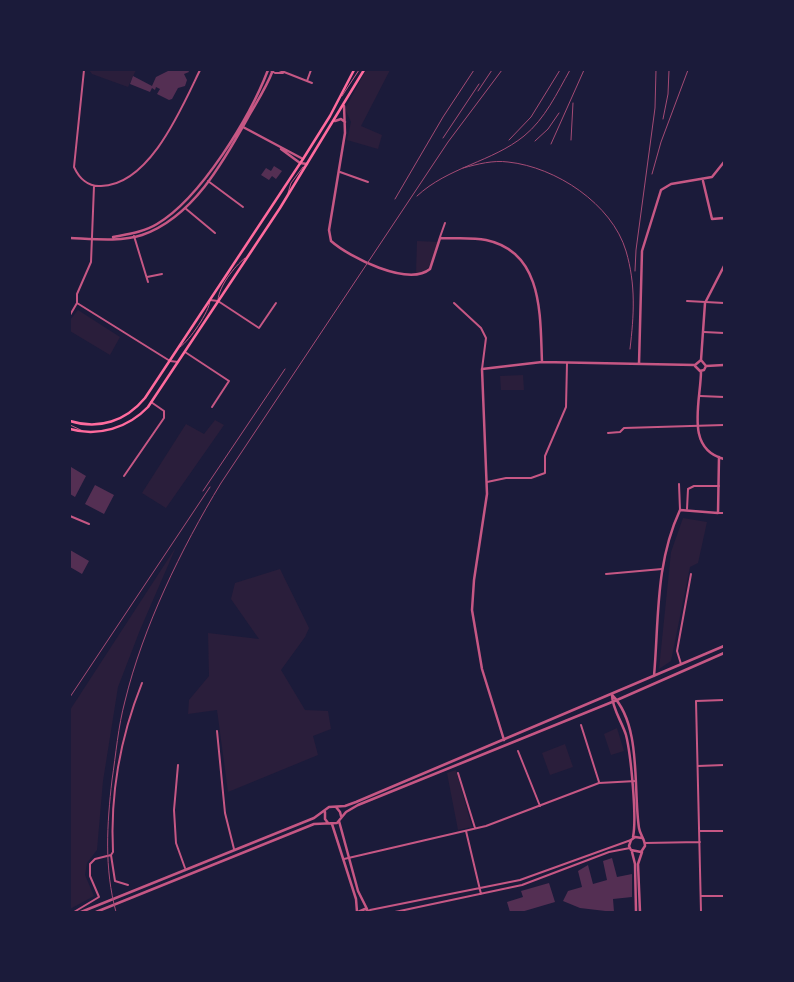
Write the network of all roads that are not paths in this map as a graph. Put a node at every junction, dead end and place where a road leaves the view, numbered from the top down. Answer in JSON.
{"nodes":[{"id":1,"x":84,"y":70,"type":"edge"},
{"id":2,"x":200,"y":70,"type":"edge"},
{"id":3,"x":279,"y":70,"type":"edge"},
{"id":4,"x":311,"y":70,"type":"edge"},
{"id":5,"x":354,"y":70,"type":"edge"},
{"id":6,"x":359,"y":70,"type":"edge"},
{"id":7,"x":364,"y":70,"type":"edge"},
{"id":8,"x":271,"y":71,"type":"edge"},
{"id":9,"x":283,"y":73,"type":"junction"},
{"id":10,"x":307,"y":81,"type":"junction"},
{"id":11,"x":312,"y":83,"type":"dead end"},
{"id":12,"x":340,"y":98,"type":"junction"},
{"id":13,"x":344,"y":106,"type":"junction"},
{"id":14,"x":335,"y":121,"type":"junction"},
{"id":15,"x":346,"y":124,"type":"junction"},
{"id":16,"x":241,"y":126,"type":"junction"},
{"id":17,"x":280,"y":147,"type":"junction"},
{"id":18,"x":303,"y":159,"type":"junction"},
{"id":19,"x":724,"y":162,"type":"edge"},
{"id":20,"x":300,"y":163,"type":"junction"},
{"id":21,"x":307,"y":164,"type":"junction"},
{"id":22,"x":340,"y":172,"type":"junction"},
{"id":23,"x":703,"y":180,"type":"junction"},
{"id":24,"x":208,"y":181,"type":"junction"},
{"id":25,"x":368,"y":182,"type":"dead end"},
{"id":26,"x":94,"y":186,"type":"junction"},
{"id":27,"x":243,"y":207,"type":"dead end"},
{"id":28,"x":185,"y":208,"type":"junction"},
{"id":29,"x":724,"y":218,"type":"edge"},
{"id":30,"x":445,"y":223,"type":"dead end"},
{"id":31,"x":133,"y":233,"type":"junction"},
{"id":32,"x":215,"y":233,"type":"dead end"},
{"id":33,"x":134,"y":237,"type":"junction"},
{"id":34,"x":70,"y":238,"type":"edge"},
{"id":35,"x":92,"y":238,"type":"junction"},
{"id":36,"x":112,"y":238,"type":"junction"},
{"id":37,"x":440,"y":238,"type":"junction"},
{"id":38,"x":724,"y":266,"type":"edge"},
{"id":39,"x":162,"y":274,"type":"dead end"},
{"id":40,"x":718,"y":276,"type":"junction"},
{"id":41,"x":724,"y":276,"type":"edge"},
{"id":42,"x":146,"y":278,"type":"junction"},
{"id":43,"x":148,"y":282,"type":"dead end"},
{"id":44,"x":210,"y":300,"type":"junction"},
{"id":45,"x":218,"y":301,"type":"junction"},
{"id":46,"x":686,"y":301,"type":"dead end"},
{"id":47,"x":77,"y":303,"type":"junction"},
{"id":48,"x":276,"y":303,"type":"dead end"},
{"id":49,"x":454,"y":303,"type":"dead end"},
{"id":50,"x":705,"y":303,"type":"junction"},
{"id":51,"x":724,"y":303,"type":"edge"},
{"id":52,"x":70,"y":314,"type":"edge"},
{"id":53,"x":702,"y":332,"type":"junction"},
{"id":54,"x":724,"y":333,"type":"edge"},
{"id":55,"x":184,"y":352,"type":"junction"},
{"id":56,"x":702,"y":360,"type":"junction"},
{"id":57,"x":170,"y":361,"type":"junction"},
{"id":58,"x":178,"y":362,"type":"junction"},
{"id":59,"x":542,"y":362,"type":"junction"},
{"id":60,"x":567,"y":363,"type":"junction"},
{"id":61,"x":639,"y":364,"type":"junction"},
{"id":62,"x":695,"y":365,"type":"junction"},
{"id":63,"x":724,"y":365,"type":"edge"},
{"id":64,"x":706,"y":366,"type":"junction"},
{"id":65,"x":482,"y":370,"type":"junction"},
{"id":66,"x":701,"y":371,"type":"junction"},
{"id":67,"x":700,"y":396,"type":"junction"},
{"id":68,"x":724,"y":397,"type":"edge"},
{"id":69,"x":151,"y":402,"type":"junction"},
{"id":70,"x":212,"y":407,"type":"dead end"},
{"id":71,"x":70,"y":421,"type":"edge"},
{"id":72,"x":698,"y":424,"type":"junction"},
{"id":73,"x":724,"y":425,"type":"edge"},
{"id":74,"x":70,"y":427,"type":"edge"},
{"id":75,"x":608,"y":433,"type":"dead end"},
{"id":76,"x":719,"y":458,"type":"junction"},
{"id":77,"x":724,"y":459,"type":"edge"},
{"id":78,"x":124,"y":476,"type":"dead end"},
{"id":79,"x":486,"y":482,"type":"junction"},
{"id":80,"x":679,"y":484,"type":"dead end"},
{"id":81,"x":719,"y":486,"type":"junction"},
{"id":82,"x":680,"y":510,"type":"junction"},
{"id":83,"x":687,"y":511,"type":"junction"},
{"id":84,"x":718,"y":512,"type":"junction"},
{"id":85,"x":724,"y":513,"type":"edge"},
{"id":86,"x":70,"y":516,"type":"edge"},
{"id":87,"x":89,"y":524,"type":"dead end"},
{"id":88,"x":662,"y":569,"type":"junction"},
{"id":89,"x":606,"y":574,"type":"dead end"},
{"id":90,"x":691,"y":574,"type":"dead end"},
{"id":91,"x":724,"y":646,"type":"edge"},
{"id":92,"x":724,"y":653,"type":"edge"},
{"id":93,"x":681,"y":664,"type":"junction"},
{"id":94,"x":654,"y":676,"type":"junction"},
{"id":95,"x":142,"y":683,"type":"dead end"},
{"id":96,"x":612,"y":694,"type":"junction"},
{"id":97,"x":617,"y":700,"type":"junction"},
{"id":98,"x":724,"y":700,"type":"edge"},
{"id":99,"x":612,"y":702,"type":"junction"},
{"id":100,"x":581,"y":725,"type":"dead end"},
{"id":101,"x":216,"y":731,"type":"dead end"},
{"id":102,"x":504,"y":740,"type":"junction"},
{"id":103,"x":518,"y":751,"type":"dead end"},
{"id":104,"x":178,"y":765,"type":"dead end"},
{"id":105,"x":724,"y":765,"type":"edge"},
{"id":106,"x":698,"y":766,"type":"junction"},
{"id":107,"x":458,"y":773,"type":"dead end"},
{"id":108,"x":632,"y":781,"type":"junction"},
{"id":109,"x":636,"y":781,"type":"junction"},
{"id":110,"x":599,"y":783,"type":"junction"},
{"id":111,"x":540,"y":806,"type":"junction"},
{"id":112,"x":335,"y":807,"type":"junction"},
{"id":113,"x":325,"y":811,"type":"junction"},
{"id":114,"x":341,"y":816,"type":"junction"},
{"id":115,"x":339,"y":821,"type":"junction"},
{"id":116,"x":330,"y":823,"type":"junction"},
{"id":117,"x":474,"y":828,"type":"junction"},
{"id":118,"x":466,"y":830,"type":"junction"},
{"id":119,"x":699,"y":831,"type":"junction"},
{"id":120,"x":724,"y":831,"type":"edge"},
{"id":121,"x":642,"y":838,"type":"junction"},
{"id":122,"x":632,"y":839,"type":"junction"},
{"id":123,"x":700,"y":842,"type":"junction"},
{"id":124,"x":645,"y":844,"type":"junction"},
{"id":125,"x":234,"y":849,"type":"junction"},
{"id":126,"x":631,"y":849,"type":"junction"},
{"id":127,"x":643,"y":851,"type":"junction"},
{"id":128,"x":111,"y":855,"type":"junction"},
{"id":129,"x":349,"y":858,"type":"junction"},
{"id":130,"x":344,"y":859,"type":"junction"},
{"id":131,"x":186,"y":868,"type":"junction"},
{"id":132,"x":128,"y":886,"type":"dead end"},
{"id":133,"x":480,"y":889,"type":"junction"},
{"id":134,"x":481,"y":894,"type":"junction"},
{"id":135,"x":701,"y":896,"type":"junction"},
{"id":136,"x":724,"y":896,"type":"edge"},
{"id":137,"x":369,"y":910,"type":"edge"},
{"id":138,"x":74,"y":912,"type":"edge"},
{"id":139,"x":81,"y":912,"type":"edge"},
{"id":140,"x":96,"y":912,"type":"edge"},
{"id":141,"x":358,"y":912,"type":"edge"},
{"id":142,"x":394,"y":912,"type":"edge"},
{"id":143,"x":638,"y":912,"type":"edge"},
{"id":144,"x":702,"y":912,"type":"edge"}],
"edges":[{"from":1,"to":26,"type":"street"},
{"from":2,"to":26,"type":"street"},
{"from":3,"to":9,"type":"street"},
{"from":4,"to":10,"type":"street"},
{"from":5,"to":12,"type":"main road"},
{"from":6,"to":12,"type":"lane"},
{"from":7,"to":13,"type":"main road"},
{"from":8,"to":9,"type":"street"},
{"from":8,"to":16,"type":"street"},
{"from":9,"to":10,"type":"street"},
{"from":10,"to":11,"type":"street"},
{"from":12,"to":18,"type":"main road"},
{"from":13,"to":14,"type":"main road"},
{"from":13,"to":15,"type":"street"},
{"from":14,"to":15,"type":"street"},
{"from":14,"to":21,"type":"main road"},
{"from":15,"to":22,"type":"street"},
{"from":16,"to":17,"type":"street"},
{"from":16,"to":24,"type":"street"},
{"from":16,"to":31,"type":"street"},
{"from":17,"to":18,"type":"street"},
{"from":17,"to":20,"type":"street"},
{"from":18,"to":20,"type":"main road"},
{"from":19,"to":23,"type":"street"},
{"from":20,"to":21,"type":"street"},
{"from":20,"to":44,"type":"main road"},
{"from":21,"to":45,"type":"main road"},
{"from":22,"to":25,"type":"street"},
{"from":22,"to":37,"type":"street"},
{"from":23,"to":29,"type":"street"},
{"from":23,"to":61,"type":"street"},
{"from":24,"to":27,"type":"street"},
{"from":24,"to":28,"type":"street"},
{"from":26,"to":35,"type":"street"},
{"from":28,"to":32,"type":"street"},
{"from":28,"to":33,"type":"street"},
{"from":30,"to":37,"type":"street"},
{"from":31,"to":33,"type":"street"},
{"from":31,"to":36,"type":"street"},
{"from":33,"to":36,"type":"street"},
{"from":33,"to":42,"type":"street"},
{"from":34,"to":35,"type":"street"},
{"from":35,"to":36,"type":"street"},
{"from":35,"to":47,"type":"street"},
{"from":37,"to":59,"type":"street"},
{"from":38,"to":40,"type":"street"},
{"from":39,"to":42,"type":"street"},
{"from":40,"to":41,"type":"street"},
{"from":40,"to":50,"type":"street"},
{"from":42,"to":43,"type":"street"},
{"from":44,"to":45,"type":"street"},
{"from":44,"to":57,"type":"main road"},
{"from":45,"to":48,"type":"street"},
{"from":45,"to":55,"type":"main road"},
{"from":46,"to":50,"type":"street"},
{"from":47,"to":52,"type":"street"},
{"from":47,"to":57,"type":"street"},
{"from":49,"to":65,"type":"street"},
{"from":50,"to":51,"type":"street"},
{"from":50,"to":53,"type":"street"},
{"from":53,"to":54,"type":"street"},
{"from":53,"to":56,"type":"street"},
{"from":55,"to":58,"type":"main road"},
{"from":55,"to":70,"type":"street"},
{"from":56,"to":62,"type":"street"},
{"from":56,"to":64,"type":"street"},
{"from":57,"to":58,"type":"street"},
{"from":57,"to":71,"type":"main road"},
{"from":58,"to":69,"type":"main road"},
{"from":59,"to":60,"type":"street"},
{"from":59,"to":65,"type":"street"},
{"from":60,"to":61,"type":"street"},
{"from":60,"to":79,"type":"street"},
{"from":61,"to":62,"type":"street"},
{"from":62,"to":66,"type":"street"},
{"from":63,"to":64,"type":"street"},
{"from":64,"to":66,"type":"street"},
{"from":65,"to":79,"type":"street"},
{"from":66,"to":67,"type":"street"},
{"from":67,"to":68,"type":"street"},
{"from":67,"to":72,"type":"street"},
{"from":69,"to":74,"type":"main road"},
{"from":69,"to":78,"type":"street"},
{"from":72,"to":73,"type":"street"},
{"from":72,"to":75,"type":"street"},
{"from":72,"to":76,"type":"street"},
{"from":76,"to":77,"type":"street"},
{"from":76,"to":81,"type":"street"},
{"from":79,"to":102,"type":"street"},
{"from":80,"to":82,"type":"street"},
{"from":81,"to":83,"type":"street"},
{"from":81,"to":84,"type":"street"},
{"from":82,"to":83,"type":"street"},
{"from":82,"to":88,"type":"street"},
{"from":83,"to":84,"type":"street"},
{"from":84,"to":85,"type":"street"},
{"from":86,"to":87,"type":"street"},
{"from":88,"to":89,"type":"street"},
{"from":88,"to":94,"type":"street"},
{"from":90,"to":93,"type":"street"},
{"from":91,"to":93,"type":"street"},
{"from":92,"to":97,"type":"street"},
{"from":93,"to":94,"type":"street"},
{"from":94,"to":96,"type":"street"},
{"from":95,"to":128,"type":"street"},
{"from":96,"to":97,"type":"street"},
{"from":96,"to":99,"type":"street"},
{"from":96,"to":102,"type":"street"},
{"from":97,"to":99,"type":"street"},
{"from":97,"to":109,"type":"street"},
{"from":98,"to":106,"type":"street"},
{"from":99,"to":108,"type":"street"},
{"from":99,"to":114,"type":"street"},
{"from":100,"to":110,"type":"street"},
{"from":101,"to":125,"type":"street"},
{"from":102,"to":112,"type":"street"},
{"from":103,"to":111,"type":"street"},
{"from":104,"to":131,"type":"street"},
{"from":105,"to":106,"type":"street"},
{"from":106,"to":119,"type":"street"},
{"from":107,"to":117,"type":"street"},
{"from":108,"to":109,"type":"street"},
{"from":108,"to":110,"type":"street"},
{"from":108,"to":122,"type":"street"},
{"from":109,"to":121,"type":"street"},
{"from":110,"to":111,"type":"street"},
{"from":111,"to":117,"type":"street"},
{"from":112,"to":113,"type":"street"},
{"from":112,"to":114,"type":"street"},
{"from":113,"to":116,"type":"street"},
{"from":113,"to":125,"type":"street"},
{"from":114,"to":115,"type":"street"},
{"from":115,"to":116,"type":"street"},
{"from":115,"to":129,"type":"street"},
{"from":116,"to":130,"type":"street"},
{"from":116,"to":140,"type":"street"},
{"from":117,"to":118,"type":"street"},
{"from":118,"to":129,"type":"street"},
{"from":118,"to":133,"type":"street"},
{"from":119,"to":120,"type":"street"},
{"from":119,"to":123,"type":"street"},
{"from":121,"to":122,"type":"street"},
{"from":121,"to":124,"type":"street"},
{"from":122,"to":126,"type":"street"},
{"from":122,"to":133,"type":"street"},
{"from":123,"to":124,"type":"street"},
{"from":123,"to":135,"type":"street"},
{"from":124,"to":127,"type":"street"},
{"from":125,"to":131,"type":"street"},
{"from":126,"to":127,"type":"street"},
{"from":126,"to":134,"type":"street"},
{"from":126,"to":143,"type":"street"},
{"from":127,"to":143,"type":"street"},
{"from":128,"to":132,"type":"street"},
{"from":128,"to":138,"type":"street"},
{"from":129,"to":130,"type":"street"},
{"from":129,"to":137,"type":"street"},
{"from":130,"to":141,"type":"street"},
{"from":131,"to":139,"type":"street"},
{"from":133,"to":134,"type":"street"},
{"from":133,"to":137,"type":"street"},
{"from":134,"to":142,"type":"street"},
{"from":135,"to":136,"type":"street"},
{"from":135,"to":144,"type":"street"},
{"from":137,"to":141,"type":"street"}]}
